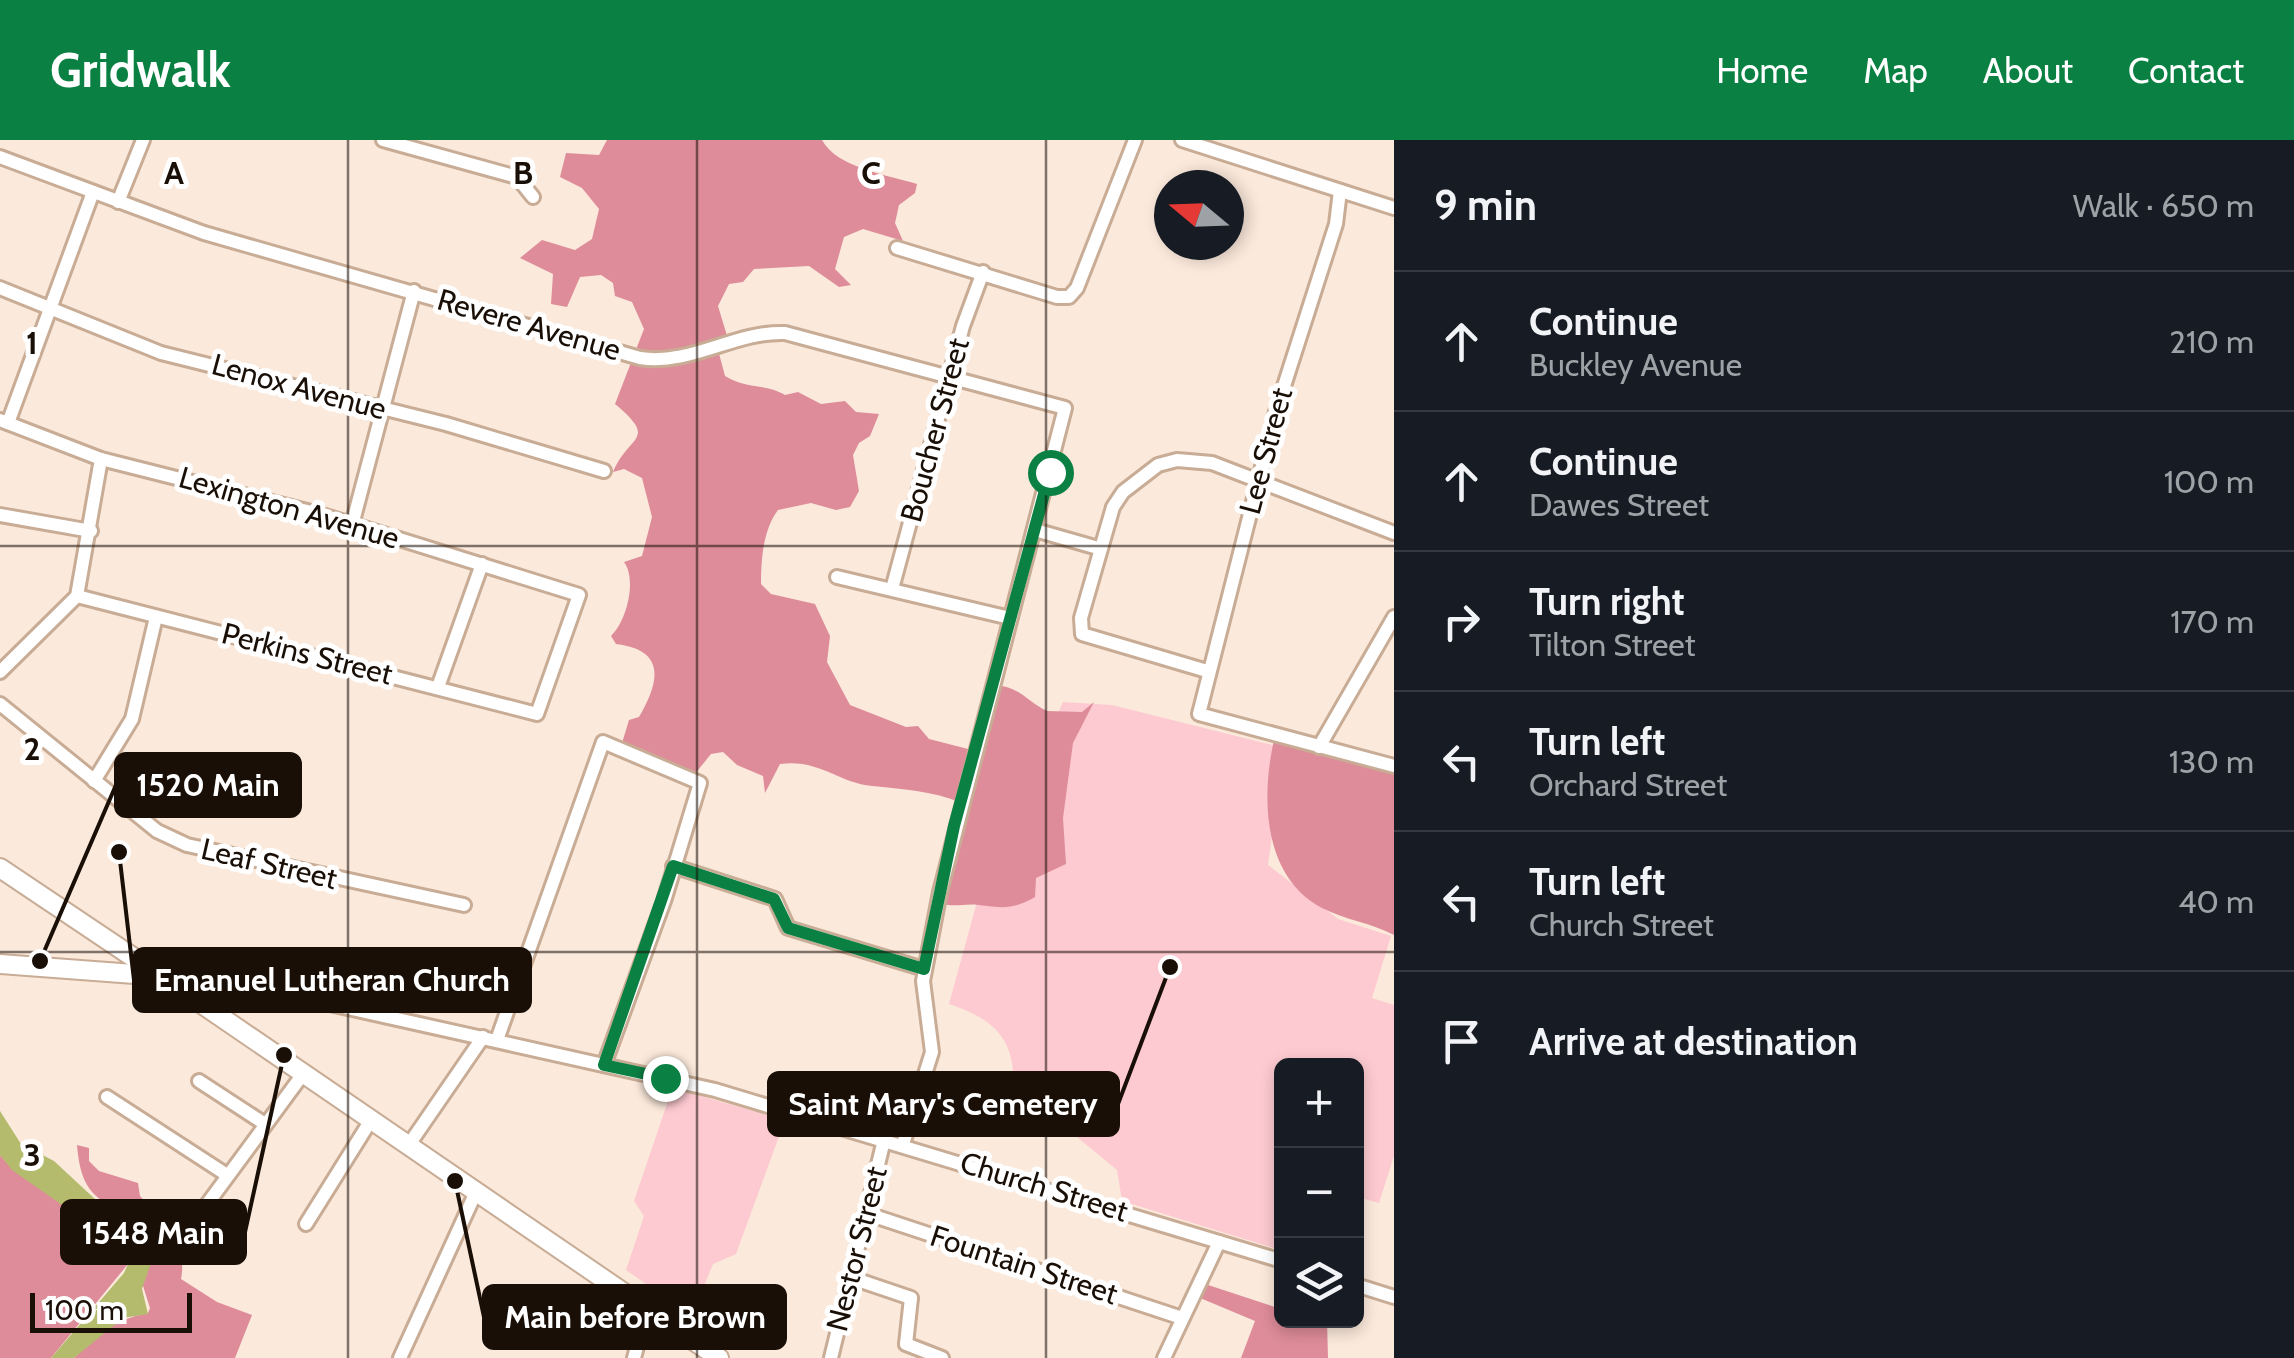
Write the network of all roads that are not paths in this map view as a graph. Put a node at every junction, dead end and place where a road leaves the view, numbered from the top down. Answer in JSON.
{"nodes":[{"id":1,"x":143,"y":140,"type":"edge"},
{"id":2,"x":382,"y":140,"type":"edge"},
{"id":3,"x":1134,"y":140,"type":"edge"},
{"id":4,"x":1182,"y":140,"type":"edge"},
{"id":5,"x":0,"y":157,"type":"edge"},
{"id":6,"x":1340,"y":191,"type":"junction"},
{"id":7,"x":93,"y":192,"type":"junction"},
{"id":8,"x":533,"y":197,"type":"dead end"},
{"id":9,"x":118,"y":202,"type":"junction"},
{"id":10,"x":1394,"y":208,"type":"edge"},
{"id":11,"x":897,"y":248,"type":"dead end"},
{"id":12,"x":983,"y":272,"type":"junction"},
{"id":13,"x":0,"y":288,"type":"edge"},
{"id":14,"x":414,"y":291,"type":"junction"},
{"id":15,"x":52,"y":307,"type":"junction"},
{"id":16,"x":951,"y":374,"type":"junction"},
{"id":17,"x":384,"y":409,"type":"junction"},
{"id":18,"x":4,"y":421,"type":"edge"},
{"id":19,"x":101,"y":459,"type":"junction"},
{"id":20,"x":604,"y":471,"type":"dead end"},
{"id":21,"x":1257,"y":480,"type":"junction"},
{"id":22,"x":0,"y":515,"type":"edge"},
{"id":23,"x":352,"y":525,"type":"junction"},
{"id":24,"x":1035,"y":530,"type":"junction"},
{"id":25,"x":91,"y":531,"type":"junction"},
{"id":26,"x":1394,"y":534,"type":"edge"},
{"id":27,"x":1098,"y":548,"type":"junction"},
{"id":28,"x":482,"y":564,"type":"junction"},
{"id":29,"x":837,"y":577,"type":"dead end"},
{"id":30,"x":892,"y":589,"type":"junction"},
{"id":31,"x":77,"y":596,"type":"junction"},
{"id":32,"x":156,"y":616,"type":"junction"},
{"id":33,"x":1394,"y":617,"type":"edge"},
{"id":34,"x":1010,"y":618,"type":"junction"},
{"id":35,"x":1207,"y":671,"type":"junction"},
{"id":36,"x":0,"y":672,"type":"edge"},
{"id":37,"x":438,"y":687,"type":"junction"},
{"id":38,"x":0,"y":704,"type":"edge"},
{"id":39,"x":536,"y":714,"type":"joint"},
{"id":40,"x":1320,"y":746,"type":"junction"},
{"id":41,"x":1394,"y":766,"type":"edge"},
{"id":42,"x":94,"y":782,"type":"junction"},
{"id":43,"x":673,"y":866,"type":"junction"},
{"id":44,"x":0,"y":868,"type":"edge"},
{"id":45,"x":0,"y":879,"type":"edge"},
{"id":46,"x":28,"y":890,"type":"junction"},
{"id":47,"x":464,"y":905,"type":"dead end"},
{"id":48,"x":0,"y":964,"type":"edge"},
{"id":49,"x":924,"y":969,"type":"junction"},
{"id":50,"x":161,"y":976,"type":"junction"},
{"id":51,"x":490,"y":1038,"type":"junction"},
{"id":52,"x":604,"y":1065,"type":"junction"},
{"id":53,"x":302,"y":1074,"type":"junction"},
{"id":54,"x":200,"y":1081,"type":"dead end"},
{"id":55,"x":107,"y":1098,"type":"dead end"},
{"id":56,"x":372,"y":1120,"type":"junction"},
{"id":57,"x":265,"y":1124,"type":"junction"},
{"id":58,"x":884,"y":1140,"type":"junction"},
{"id":59,"x":903,"y":1144,"type":"junction"},
{"id":60,"x":408,"y":1146,"type":"junction"},
{"id":61,"x":227,"y":1175,"type":"junction"},
{"id":62,"x":476,"y":1192,"type":"junction"},
{"id":63,"x":866,"y":1213,"type":"junction"},
{"id":64,"x":194,"y":1222,"type":"dead end"},
{"id":65,"x":306,"y":1224,"type":"dead end"},
{"id":66,"x":1218,"y":1242,"type":"junction"},
{"id":67,"x":1274,"y":1259,"type":"edge"},
{"id":68,"x":849,"y":1277,"type":"junction"},
{"id":69,"x":1364,"y":1287,"type":"edge"},
{"id":70,"x":1394,"y":1296,"type":"edge"},
{"id":71,"x":647,"y":1308,"type":"junction"},
{"id":72,"x":1182,"y":1318,"type":"junction"},
{"id":73,"x":400,"y":1358,"type":"edge"},
{"id":74,"x":634,"y":1358,"type":"edge"},
{"id":75,"x":718,"y":1358,"type":"edge"},
{"id":76,"x":832,"y":1358,"type":"edge"},
{"id":77,"x":942,"y":1358,"type":"edge"},
{"id":78,"x":1164,"y":1358,"type":"edge"}],
"edges":[{"from":1,"to":9,"type":"street"},
{"from":2,"to":8,"type":"street"},
{"from":3,"to":12,"type":"street"},
{"from":4,"to":6,"type":"street"},
{"from":5,"to":7,"type":"street","name":"Revere Avenue"},
{"from":6,"to":10,"type":"street"},
{"from":6,"to":21,"type":"street","name":"Lee Street"},
{"from":7,"to":9,"type":"street","name":"Revere Avenue"},
{"from":7,"to":15,"type":"street"},
{"from":9,"to":14,"type":"street","name":"Revere Avenue"},
{"from":11,"to":12,"type":"street"},
{"from":12,"to":16,"type":"street","name":"Boucher Street"},
{"from":13,"to":15,"type":"street","name":"Lenox Avenue"},
{"from":14,"to":16,"type":"street","name":"Revere Avenue"},
{"from":14,"to":17,"type":"street"},
{"from":15,"to":17,"type":"street","name":"Lenox Avenue"},
{"from":15,"to":18,"type":"street"},
{"from":16,"to":24,"type":"street","name":"Revere Avenue"},
{"from":16,"to":30,"type":"street","name":"Boucher Street"},
{"from":17,"to":20,"type":"street","name":"Lenox Avenue"},
{"from":17,"to":23,"type":"street"},
{"from":18,"to":19,"type":"street","name":"Lexington Avenue"},
{"from":19,"to":23,"type":"street","name":"Lexington Avenue"},
{"from":19,"to":25,"type":"street"},
{"from":21,"to":26,"type":"street"},
{"from":21,"to":27,"type":"street"},
{"from":21,"to":35,"type":"street","name":"Lee Street"},
{"from":22,"to":25,"type":"street"},
{"from":23,"to":28,"type":"street","name":"Lexington Avenue"},
{"from":24,"to":27,"type":"street"},
{"from":24,"to":34,"type":"street"},
{"from":25,"to":31,"type":"street"},
{"from":27,"to":35,"type":"street"},
{"from":28,"to":37,"type":"street"},
{"from":28,"to":39,"type":"street","name":"Lexington Avenue"},
{"from":29,"to":30,"type":"street"},
{"from":30,"to":34,"type":"street"},
{"from":31,"to":32,"type":"street","name":"Perkins Street"},
{"from":31,"to":36,"type":"street"},
{"from":32,"to":37,"type":"street","name":"Perkins Street"},
{"from":32,"to":42,"type":"street"},
{"from":33,"to":40,"type":"street"},
{"from":34,"to":49,"type":"street"},
{"from":35,"to":40,"type":"street","name":"Lee Street"},
{"from":37,"to":39,"type":"street","name":"Perkins Street"},
{"from":38,"to":42,"type":"street","name":"Leaf Street"},
{"from":40,"to":41,"type":"street"},
{"from":42,"to":47,"type":"street","name":"Leaf Street"},
{"from":43,"to":49,"type":"street"},
{"from":43,"to":51,"type":"street"},
{"from":43,"to":52,"type":"street"},
{"from":44,"to":46,"type":"main road"},
{"from":45,"to":46,"type":"street"},
{"from":46,"to":50,"type":"main road"},
{"from":48,"to":50,"type":"main road"},
{"from":49,"to":59,"type":"street"},
{"from":50,"to":51,"type":"street","name":"Church Street"},
{"from":50,"to":53,"type":"main road"},
{"from":51,"to":52,"type":"street","name":"Church Street"},
{"from":51,"to":60,"type":"street"},
{"from":52,"to":58,"type":"street","name":"Church Street"},
{"from":53,"to":56,"type":"main road"},
{"from":53,"to":57,"type":"street"},
{"from":54,"to":57,"type":"street"},
{"from":55,"to":61,"type":"street"},
{"from":56,"to":60,"type":"main road"},
{"from":56,"to":65,"type":"street"},
{"from":57,"to":61,"type":"street"},
{"from":58,"to":59,"type":"street","name":"Church Street"},
{"from":58,"to":63,"type":"street","name":"Nestor Street"},
{"from":59,"to":66,"type":"street","name":"Church Street"},
{"from":60,"to":62,"type":"main road"},
{"from":61,"to":64,"type":"street"},
{"from":62,"to":71,"type":"main road"},
{"from":62,"to":73,"type":"street"},
{"from":63,"to":68,"type":"street","name":"Nestor Street"},
{"from":63,"to":72,"type":"street","name":"Fountain Street"},
{"from":66,"to":67,"type":"street","name":"Church Street"},
{"from":66,"to":72,"type":"street"},
{"from":68,"to":76,"type":"street","name":"Nestor Street"},
{"from":68,"to":77,"type":"street"},
{"from":69,"to":70,"type":"street"},
{"from":71,"to":74,"type":"street"},
{"from":71,"to":75,"type":"main road"},
{"from":72,"to":78,"type":"street"}]}
